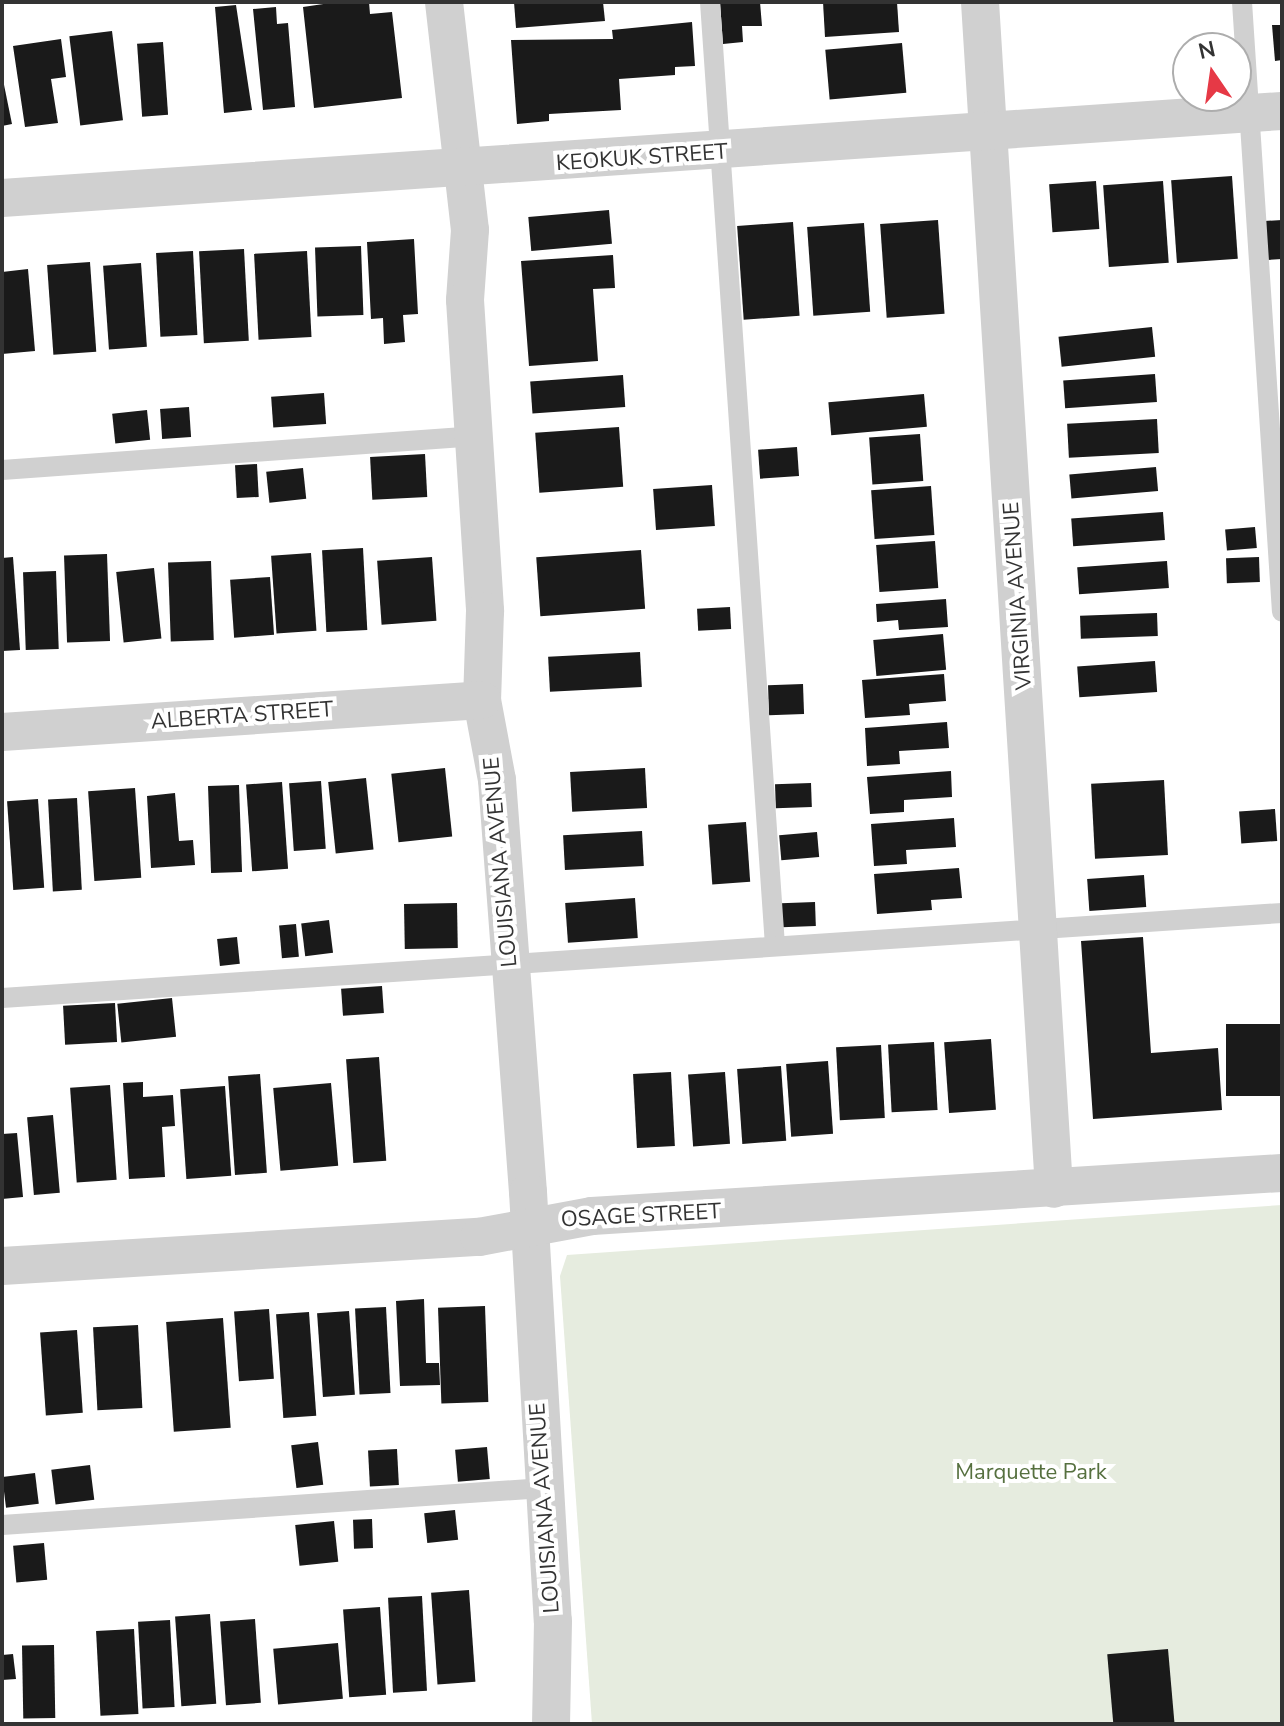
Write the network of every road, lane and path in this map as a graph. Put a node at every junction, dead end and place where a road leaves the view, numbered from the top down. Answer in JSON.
{"nodes":[{"id":1,"x":444,"y":2,"type":"edge"},
{"id":2,"x":710,"y":2,"type":"edge"},
{"id":3,"x":980,"y":2,"type":"edge"},
{"id":4,"x":1242,"y":2,"type":"edge"},
{"id":5,"x":1265,"y":112,"type":"edge"},
{"id":6,"x":988,"y":132,"type":"junction"},
{"id":7,"x":719,"y":153,"type":"junction"},
{"id":8,"x":466,"y":169,"type":"junction"},
{"id":9,"x":2,"y":198,"type":"edge"},
{"id":10,"x":474,"y":436,"type":"junction"},
{"id":11,"x":2,"y":470,"type":"edge"},
{"id":12,"x":1282,"y":612,"type":"edge"},
{"id":13,"x":482,"y":700,"type":"junction"},
{"id":14,"x":2,"y":732,"type":"edge"},
{"id":15,"x":1282,"y":913,"type":"edge"},
{"id":16,"x":1039,"y":927,"type":"junction"},
{"id":17,"x":775,"y":946,"type":"junction"},
{"id":18,"x":510,"y":965,"type":"junction"},
{"id":19,"x":2,"y":998,"type":"edge"},
{"id":20,"x":1282,"y":1173,"type":"edge"},
{"id":21,"x":1054,"y":1189,"type":"junction"},
{"id":22,"x":530,"y":1226,"type":"junction"},
{"id":23,"x":2,"y":1266,"type":"edge"},
{"id":24,"x":544,"y":1488,"type":"junction"},
{"id":25,"x":2,"y":1525,"type":"edge"},
{"id":26,"x":551,"y":1724,"type":"edge"}],
"edges":[{"from":1,"to":8,"type":"street","name":"LOUISIANA AVENUE"},
{"from":2,"to":7,"type":"lane"},
{"from":3,"to":6,"type":"street","name":"VIRGINIA AVENUE"},
{"from":4,"to":5,"type":"lane"},
{"from":5,"to":6,"type":"street","name":"KEOKUK STREET"},
{"from":5,"to":12,"type":"lane"},
{"from":6,"to":7,"type":"street","name":"KEOKUK STREET"},
{"from":6,"to":16,"type":"street","name":"VIRGINIA AVENUE"},
{"from":7,"to":8,"type":"street","name":"KEOKUK STREET"},
{"from":7,"to":17,"type":"lane"},
{"from":8,"to":9,"type":"street","name":"KEOKUK STREET"},
{"from":8,"to":10,"type":"street","name":"LOUISIANA AVENUE"},
{"from":10,"to":11,"type":"lane"},
{"from":10,"to":13,"type":"street","name":"LOUISIANA AVENUE"},
{"from":13,"to":14,"type":"street","name":"ALBERTA STREET"},
{"from":13,"to":18,"type":"street","name":"LOUISIANA AVENUE"},
{"from":15,"to":16,"type":"lane"},
{"from":16,"to":17,"type":"lane"},
{"from":16,"to":21,"type":"street","name":"VIRGINIA AVENUE"},
{"from":17,"to":18,"type":"lane"},
{"from":18,"to":19,"type":"lane"},
{"from":18,"to":22,"type":"street","name":"LOUISIANA AVENUE"},
{"from":20,"to":21,"type":"street","name":"OSAGE STREET"},
{"from":21,"to":22,"type":"street","name":"OSAGE STREET"},
{"from":22,"to":23,"type":"street","name":"OSAGE STREET"},
{"from":22,"to":24,"type":"street","name":"LOUISIANA AVENUE"},
{"from":24,"to":25,"type":"lane"},
{"from":24,"to":26,"type":"street","name":"LOUISIANA AVENUE"}]}
